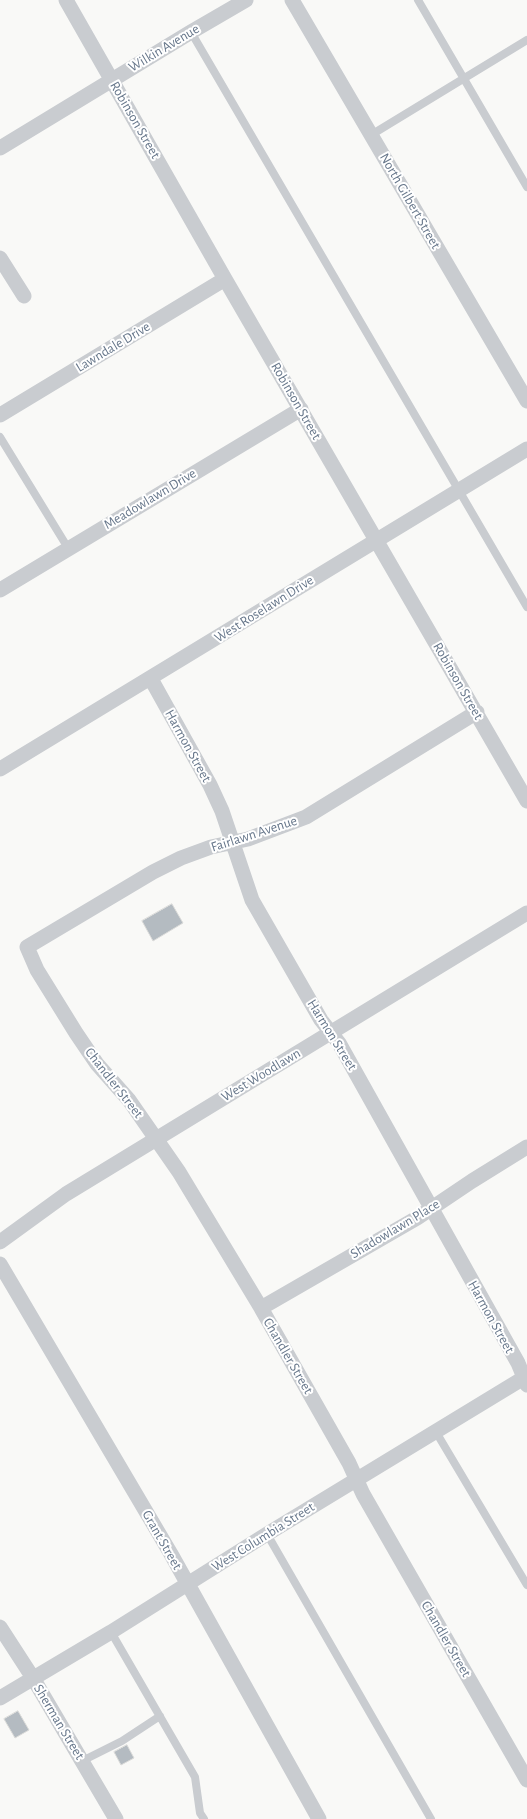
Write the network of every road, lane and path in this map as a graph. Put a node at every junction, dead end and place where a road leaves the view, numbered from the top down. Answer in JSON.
{"nodes":[{"id":1,"x":66,"y":0,"type":"edge"},
{"id":2,"x":246,"y":0,"type":"edge"},
{"id":3,"x":292,"y":0,"type":"edge"},
{"id":4,"x":418,"y":0,"type":"edge"},
{"id":5,"x":191,"y":32,"type":"junction"},
{"id":6,"x":527,"y":40,"type":"edge"},
{"id":7,"x":112,"y":79,"type":"junction"},
{"id":8,"x":464,"y":80,"type":"junction"},
{"id":9,"x":371,"y":135,"type":"junction"},
{"id":10,"x":0,"y":148,"type":"edge"},
{"id":11,"x":527,"y":187,"type":"edge"},
{"id":12,"x":0,"y":258,"type":"edge"},
{"id":13,"x":225,"y":278,"type":"junction"},
{"id":14,"x":24,"y":296,"type":"dead end"},
{"id":15,"x":527,"y":401,"type":"edge"},
{"id":16,"x":301,"y":409,"type":"junction"},
{"id":17,"x":0,"y":415,"type":"edge"},
{"id":18,"x":0,"y":437,"type":"edge"},
{"id":19,"x":527,"y":449,"type":"edge"},
{"id":20,"x":460,"y":491,"type":"junction"},
{"id":21,"x":377,"y":540,"type":"junction"},
{"id":22,"x":68,"y":548,"type":"junction"},
{"id":23,"x":0,"y":590,"type":"edge"},
{"id":24,"x":527,"y":607,"type":"edge"},
{"id":25,"x":151,"y":679,"type":"junction"},
{"id":26,"x":477,"y":712,"type":"junction"},
{"id":27,"x":0,"y":769,"type":"edge"},
{"id":28,"x":527,"y":800,"type":"edge"},
{"id":29,"x":231,"y":842,"type":"junction"},
{"id":30,"x":527,"y":914,"type":"edge"},
{"id":31,"x":28,"y":947,"type":"joint"},
{"id":32,"x":331,"y":1033,"type":"junction"},
{"id":33,"x":156,"y":1138,"type":"junction"},
{"id":34,"x":527,"y":1147,"type":"edge"},
{"id":35,"x":430,"y":1209,"type":"junction"},
{"id":36,"x":0,"y":1242,"type":"edge"},
{"id":37,"x":0,"y":1264,"type":"edge"},
{"id":38,"x":261,"y":1308,"type":"junction"},
{"id":39,"x":526,"y":1379,"type":"edge"},
{"id":40,"x":436,"y":1432,"type":"junction"},
{"id":41,"x":357,"y":1480,"type":"junction"},
{"id":42,"x":267,"y":1534,"type":"junction"},
{"id":43,"x":187,"y":1584,"type":"junction"},
{"id":44,"x":527,"y":1585,"type":"edge"},
{"id":45,"x":0,"y":1626,"type":"edge"},
{"id":46,"x":111,"y":1632,"type":"junction"},
{"id":47,"x":33,"y":1678,"type":"junction"},
{"id":48,"x":0,"y":1698,"type":"edge"},
{"id":49,"x":160,"y":1716,"type":"junction"},
{"id":50,"x":82,"y":1761,"type":"junction"},
{"id":51,"x":527,"y":1780,"type":"edge"},
{"id":52,"x":116,"y":1819,"type":"edge"},
{"id":53,"x":204,"y":1819,"type":"edge"},
{"id":54,"x":319,"y":1819,"type":"edge"},
{"id":55,"x":431,"y":1819,"type":"edge"}],
"edges":[{"from":1,"to":7,"type":"street","name":"Robinson Street"},
{"from":2,"to":5,"type":"street","name":"Wilkin Avenue"},
{"from":3,"to":9,"type":"street","name":"North Gilbert Street"},
{"from":4,"to":8,"type":"lane"},
{"from":5,"to":7,"type":"street","name":"Wilkin Avenue"},
{"from":5,"to":20,"type":"lane"},
{"from":6,"to":8,"type":"lane"},
{"from":7,"to":10,"type":"street","name":"Wilkin Avenue"},
{"from":7,"to":13,"type":"street","name":"Robinson Street"},
{"from":8,"to":9,"type":"lane"},
{"from":8,"to":11,"type":"lane"},
{"from":9,"to":15,"type":"street","name":"North Gilbert Street"},
{"from":12,"to":14,"type":"street"},
{"from":13,"to":16,"type":"street","name":"Robinson Street"},
{"from":13,"to":17,"type":"street","name":"Lawndale Drive"},
{"from":16,"to":21,"type":"street","name":"Robinson Street"},
{"from":16,"to":22,"type":"street","name":"Meadowlawn Drive"},
{"from":18,"to":22,"type":"lane"},
{"from":19,"to":20,"type":"street","name":"West Roselawn Drive"},
{"from":20,"to":21,"type":"street","name":"West Roselawn Drive"},
{"from":20,"to":24,"type":"lane"},
{"from":21,"to":25,"type":"street","name":"West Roselawn Drive"},
{"from":21,"to":26,"type":"street","name":"Robinson Street"},
{"from":22,"to":23,"type":"street","name":"Meadowlawn Drive"},
{"from":25,"to":27,"type":"street","name":"West Roselawn Drive"},
{"from":25,"to":29,"type":"street","name":"Harmon Street"},
{"from":26,"to":28,"type":"street","name":"Robinson Street"},
{"from":26,"to":29,"type":"street","name":"Fairlawn Avenue"},
{"from":29,"to":31,"type":"street","name":"Fairlawn Avenue"},
{"from":29,"to":32,"type":"street","name":"Harmon Street"},
{"from":30,"to":32,"type":"street","name":"West Woodlawn"},
{"from":31,"to":33,"type":"street","name":"Chandler Street"},
{"from":32,"to":33,"type":"street","name":"West Woodlawn"},
{"from":32,"to":35,"type":"street","name":"Harmon Street"},
{"from":33,"to":36,"type":"street","name":"West Woodlawn"},
{"from":33,"to":38,"type":"street","name":"Chandler Street"},
{"from":34,"to":35,"type":"street","name":"Shadowlawn Place"},
{"from":35,"to":38,"type":"street","name":"Shadowlawn Place"},
{"from":35,"to":39,"type":"street","name":"Harmon Street"},
{"from":37,"to":43,"type":"street","name":"Grant Street"},
{"from":38,"to":41,"type":"street","name":"Chandler Street"},
{"from":39,"to":40,"type":"street","name":"West Columbia Street"},
{"from":40,"to":41,"type":"street","name":"West Columbia Street"},
{"from":40,"to":44,"type":"lane"},
{"from":41,"to":42,"type":"street","name":"West Columbia Street"},
{"from":41,"to":51,"type":"street","name":"Chandler Street"},
{"from":42,"to":43,"type":"street","name":"West Columbia Street"},
{"from":42,"to":55,"type":"lane"},
{"from":43,"to":46,"type":"street","name":"West Columbia Street"},
{"from":43,"to":54,"type":"street","name":"Grant Street"},
{"from":45,"to":47,"type":"street","name":"Sherman Street"},
{"from":46,"to":47,"type":"street","name":"West Columbia Street"},
{"from":46,"to":49,"type":"lane"},
{"from":47,"to":48,"type":"street","name":"West Columbia Street"},
{"from":47,"to":50,"type":"street","name":"Sherman Street"},
{"from":49,"to":50,"type":"lane"},
{"from":49,"to":53,"type":"lane"},
{"from":50,"to":52,"type":"street","name":"Sherman Street"}]}
